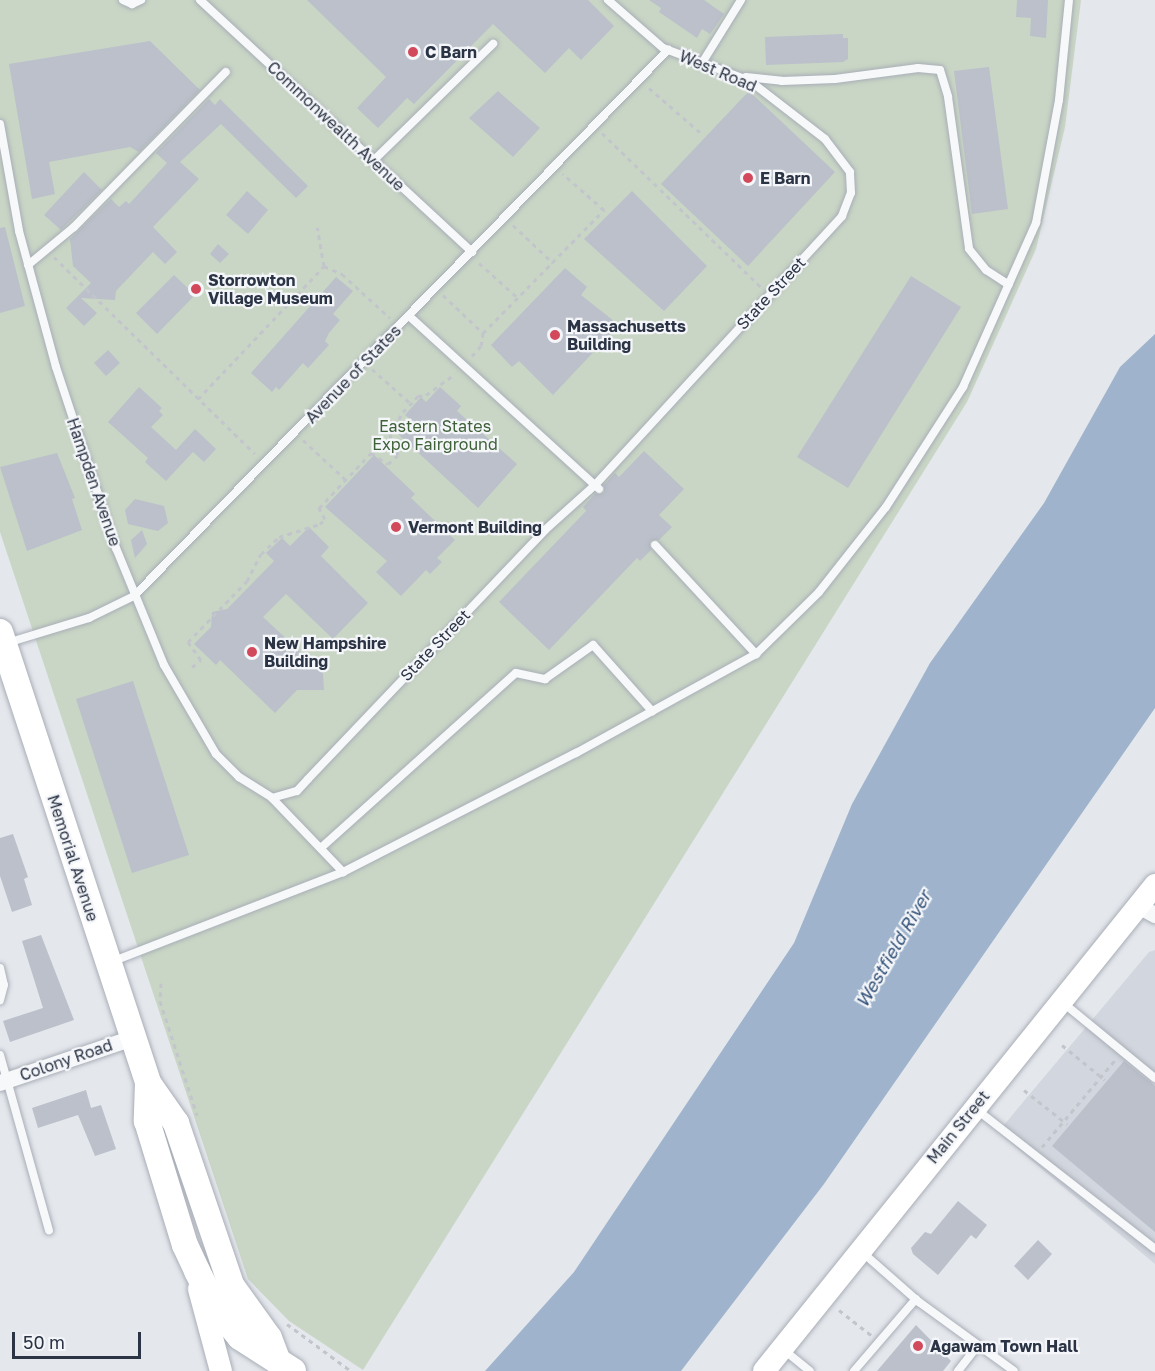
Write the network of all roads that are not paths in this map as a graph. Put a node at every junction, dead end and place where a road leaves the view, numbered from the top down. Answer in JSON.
{"nodes":[{"id":1,"x":123,"y":0,"type":"edge"},
{"id":2,"x":141,"y":0,"type":"edge"},
{"id":3,"x":200,"y":0,"type":"edge"},
{"id":4,"x":608,"y":0,"type":"edge"},
{"id":5,"x":741,"y":0,"type":"edge"},
{"id":6,"x":1069,"y":0,"type":"edge"},
{"id":7,"x":493,"y":44,"type":"dead end"},
{"id":8,"x":668,"y":50,"type":"junction"},
{"id":9,"x":702,"y":63,"type":"junction"},
{"id":10,"x":226,"y":72,"type":"dead end"},
{"id":11,"x":736,"y":75,"type":"junction"},
{"id":12,"x":0,"y":124,"type":"edge"},
{"id":13,"x":373,"y":161,"type":"junction"},
{"id":14,"x":850,"y":172,"type":"joint"},
{"id":15,"x":471,"y":253,"type":"junction"},
{"id":16,"x":27,"y":265,"type":"junction"},
{"id":17,"x":1009,"y":285,"type":"junction"},
{"id":18,"x":410,"y":316,"type":"junction"},
{"id":19,"x":597,"y":487,"type":"junction"},
{"id":20,"x":655,"y":545,"type":"dead end"},
{"id":21,"x":134,"y":596,"type":"junction"},
{"id":22,"x":2,"y":638,"type":"edge"},
{"id":23,"x":756,"y":654,"type":"junction"},
{"id":24,"x":652,"y":711,"type":"junction"},
{"id":25,"x":272,"y":798,"type":"junction"},
{"id":26,"x":322,"y":846,"type":"junction"},
{"id":27,"x":343,"y":872,"type":"junction"},
{"id":28,"x":1155,"y":885,"type":"edge"},
{"id":29,"x":1146,"y":910,"type":"edge"},
{"id":30,"x":108,"y":963,"type":"junction"},
{"id":31,"x":0,"y":968,"type":"edge"},
{"id":32,"x":0,"y":1000,"type":"edge"},
{"id":33,"x":1059,"y":1000,"type":"junction"},
{"id":34,"x":133,"y":1038,"type":"junction"},
{"id":35,"x":0,"y":1055,"type":"edge"},
{"id":36,"x":1155,"y":1078,"type":"edge"},
{"id":37,"x":3,"y":1081,"type":"edge"},
{"id":38,"x":148,"y":1083,"type":"junction"},
{"id":39,"x":974,"y":1107,"type":"junction"},
{"id":40,"x":49,"y":1230,"type":"dead end"},
{"id":41,"x":185,"y":1245,"type":"junction"},
{"id":42,"x":1155,"y":1249,"type":"edge"},
{"id":43,"x":860,"y":1250,"type":"junction"},
{"id":44,"x":916,"y":1299,"type":"junction"},
{"id":45,"x":782,"y":1347,"type":"junction"},
{"id":46,"x":977,"y":1347,"type":"junction"},
{"id":47,"x":279,"y":1367,"type":"edge"},
{"id":48,"x":221,"y":1371,"type":"edge"},
{"id":49,"x":764,"y":1371,"type":"edge"},
{"id":50,"x":810,"y":1371,"type":"edge"},
{"id":51,"x":854,"y":1371,"type":"edge"},
{"id":52,"x":958,"y":1371,"type":"edge"},
{"id":53,"x":1014,"y":1371,"type":"edge"}],
"edges":[{"from":1,"to":2,"type":"lane"},
{"from":3,"to":13,"type":"lane","name":"Commonwealth Avenue"},
{"from":4,"to":8,"type":"lane","name":"West Road"},
{"from":5,"to":9,"type":"lane"},
{"from":6,"to":17,"type":"lane"},
{"from":7,"to":13,"type":"lane"},
{"from":8,"to":9,"type":"lane","name":"West Road"},
{"from":8,"to":15,"type":"lane","name":"Avenue of States"},
{"from":9,"to":11,"type":"lane","name":"West Road"},
{"from":10,"to":16,"type":"lane"},
{"from":11,"to":14,"type":"lane","name":"West Road"},
{"from":11,"to":17,"type":"lane"},
{"from":12,"to":16,"type":"lane","name":"Hampden Avenue"},
{"from":13,"to":15,"type":"lane","name":"Commonwealth Avenue"},
{"from":14,"to":19,"type":"lane","name":"State Street"},
{"from":15,"to":18,"type":"lane","name":"Avenue of States"},
{"from":16,"to":21,"type":"lane","name":"Hampden Avenue"},
{"from":17,"to":23,"type":"lane"},
{"from":18,"to":19,"type":"lane"},
{"from":18,"to":21,"type":"lane","name":"Avenue of States"},
{"from":19,"to":25,"type":"lane","name":"State Street"},
{"from":20,"to":23,"type":"lane"},
{"from":21,"to":22,"type":"lane","name":"Avenue of States"},
{"from":21,"to":25,"type":"lane","name":"Hampden Avenue"},
{"from":22,"to":30,"type":"main road","name":"Memorial Avenue"},
{"from":23,"to":24,"type":"lane"},
{"from":24,"to":26,"type":"lane"},
{"from":24,"to":27,"type":"lane"},
{"from":25,"to":26,"type":"lane","name":"Hampden Avenue"},
{"from":26,"to":27,"type":"lane","name":"Hampden Avenue"},
{"from":27,"to":30,"type":"lane"},
{"from":28,"to":29,"type":"main road","name":"Main Street"},
{"from":29,"to":33,"type":"main road","name":"Main Street"},
{"from":30,"to":34,"type":"main road","name":"Memorial Avenue"},
{"from":31,"to":32,"type":"lane"},
{"from":33,"to":36,"type":"lane"},
{"from":33,"to":39,"type":"main road","name":"Main Street"},
{"from":34,"to":37,"type":"street","name":"Colony Road"},
{"from":34,"to":38,"type":"main road","name":"Memorial Avenue"},
{"from":35,"to":37,"type":"lane"},
{"from":37,"to":40,"type":"lane"},
{"from":38,"to":41,"type":"main road","name":"Memorial Avenue"},
{"from":38,"to":47,"type":"main road","name":"Memorial Avenue"},
{"from":39,"to":42,"type":"lane"},
{"from":39,"to":43,"type":"main road","name":"Main Street"},
{"from":41,"to":47,"type":"main road","name":"Memorial Avenue"},
{"from":41,"to":48,"type":"main road"},
{"from":43,"to":44,"type":"lane"},
{"from":43,"to":45,"type":"main road","name":"Main Street"},
{"from":44,"to":46,"type":"lane"},
{"from":44,"to":51,"type":"lane"},
{"from":45,"to":49,"type":"main road","name":"Main Street"},
{"from":45,"to":50,"type":"lane"},
{"from":46,"to":52,"type":"lane"},
{"from":46,"to":53,"type":"lane"}]}
